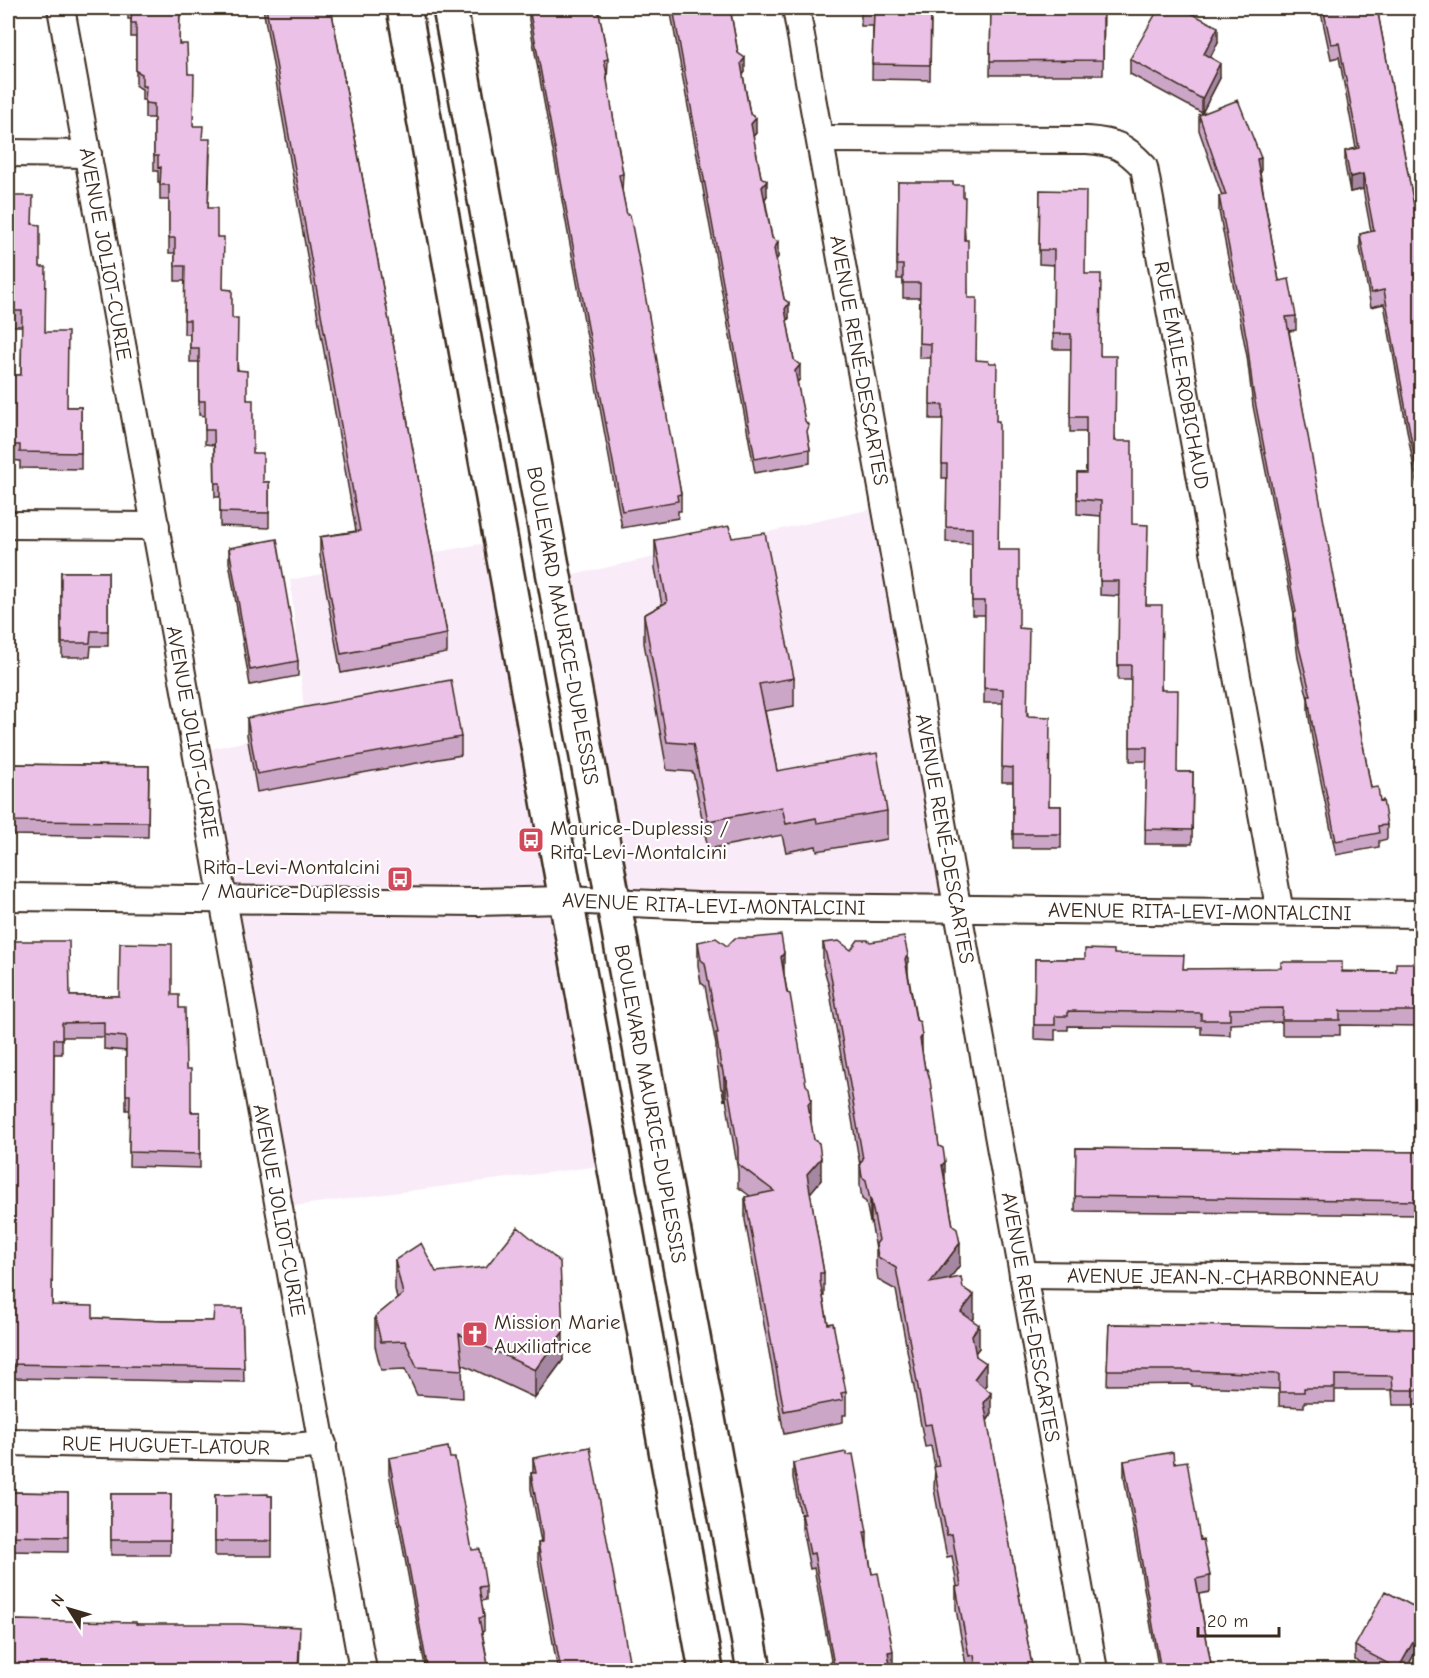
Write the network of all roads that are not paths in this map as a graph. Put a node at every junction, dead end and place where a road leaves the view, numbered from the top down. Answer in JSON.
{"nodes":[{"id":1,"x":61,"y":8,"type":"edge"},
{"id":2,"x":404,"y":8,"type":"edge"},
{"id":3,"x":450,"y":8,"type":"edge"},
{"id":4,"x":796,"y":8,"type":"edge"},
{"id":5,"x":820,"y":139,"type":"junction"},
{"id":6,"x":8,"y":153,"type":"edge"},
{"id":7,"x":88,"y":154,"type":"junction"},
{"id":8,"x":8,"y":525,"type":"edge"},
{"id":9,"x":156,"y":526,"type":"junction"},
{"id":10,"x":8,"y":897,"type":"edge"},
{"id":11,"x":222,"y":898,"type":"junction"},
{"id":12,"x":565,"y":900,"type":"junction"},
{"id":13,"x":612,"y":902,"type":"junction"},
{"id":14,"x":958,"y":909,"type":"junction"},
{"id":15,"x":1280,"y":912,"type":"junction"},
{"id":16,"x":1422,"y":914,"type":"edge"},
{"id":17,"x":1023,"y":1275,"type":"junction"},
{"id":18,"x":1422,"y":1279,"type":"edge"},
{"id":19,"x":8,"y":1442,"type":"edge"},
{"id":20,"x":322,"y":1444,"type":"junction"},
{"id":21,"x":363,"y":1671,"type":"edge"},
{"id":22,"x":706,"y":1671,"type":"edge"},
{"id":23,"x":754,"y":1671,"type":"edge"},
{"id":24,"x":1094,"y":1671,"type":"edge"}],
"edges":[{"from":1,"to":7,"type":"street","name":"AVENUE JOLIOT-CURIE"},
{"from":2,"to":12,"type":"street"},
{"from":3,"to":13,"type":"street","name":"BOULEVARD MAURICE-DUPLESSIS"},
{"from":4,"to":5,"type":"street","name":"AVENUE RENÉ-DESCARTES"},
{"from":5,"to":14,"type":"street","name":"AVENUE RENÉ-DESCARTES"},
{"from":5,"to":15,"type":"street","name":"RUE ÉMILE-ROBICHAUD"},
{"from":6,"to":7,"type":"street"},
{"from":7,"to":9,"type":"street","name":"AVENUE JOLIOT-CURIE"},
{"from":8,"to":9,"type":"street"},
{"from":9,"to":11,"type":"street","name":"AVENUE JOLIOT-CURIE"},
{"from":10,"to":11,"type":"street","name":"AVENUE RITA-LEVI-MONTALCINI"},
{"from":11,"to":12,"type":"street","name":"AVENUE RITA-LEVI-MONTALCINI"},
{"from":11,"to":20,"type":"street","name":"AVENUE JOLIOT-CURIE"},
{"from":12,"to":13,"type":"street","name":"AVENUE RITA-LEVI-MONTALCINI"},
{"from":12,"to":22,"type":"street"},
{"from":13,"to":14,"type":"street","name":"AVENUE RITA-LEVI-MONTALCINI"},
{"from":13,"to":23,"type":"street","name":"BOULEVARD MAURICE-DUPLESSIS"},
{"from":14,"to":15,"type":"street","name":"AVENUE RITA-LEVI-MONTALCINI"},
{"from":14,"to":17,"type":"street","name":"AVENUE RENÉ-DESCARTES"},
{"from":15,"to":16,"type":"street","name":"AVENUE RITA-LEVI-MONTALCINI"},
{"from":17,"to":18,"type":"street","name":"AVENUE JEAN-N.-CHARBONNEAU"},
{"from":17,"to":24,"type":"street","name":"AVENUE RENÉ-DESCARTES"},
{"from":19,"to":20,"type":"street","name":"RUE HUGUET-LATOUR"},
{"from":20,"to":21,"type":"street","name":"AVENUE JOLIOT-CURIE"}]}
